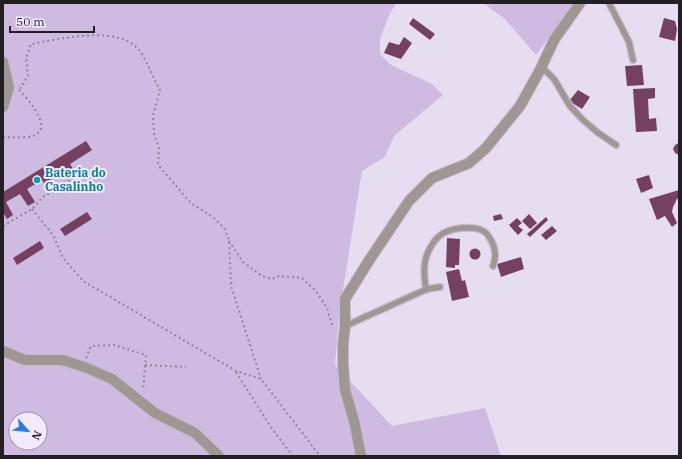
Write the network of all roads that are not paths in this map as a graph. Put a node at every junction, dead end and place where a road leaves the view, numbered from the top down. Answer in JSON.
{"nodes":[{"id":1,"x":580,"y":3,"type":"edge"},
{"id":2,"x":609,"y":3,"type":"edge"},
{"id":3,"x":633,"y":60,"type":"dead end"},
{"id":4,"x":3,"y":62,"type":"edge"},
{"id":5,"x":542,"y":67,"type":"junction"},
{"id":6,"x":3,"y":107,"type":"edge"},
{"id":7,"x":616,"y":145,"type":"dead end"},
{"id":8,"x":493,"y":266,"type":"dead end"},
{"id":9,"x":440,"y":287,"type":"dead end"},
{"id":10,"x":426,"y":290,"type":"junction"},
{"id":11,"x":345,"y":326,"type":"junction"},
{"id":12,"x":3,"y":351,"type":"edge"},
{"id":13,"x":219,"y":456,"type":"edge"},
{"id":14,"x":361,"y":456,"type":"edge"}],
"edges":[{"from":1,"to":5,"type":"street"},
{"from":2,"to":3,"type":"lane"},
{"from":4,"to":6,"type":"street"},
{"from":5,"to":7,"type":"lane"},
{"from":5,"to":11,"type":"street"},
{"from":8,"to":10,"type":"lane"},
{"from":9,"to":10,"type":"lane"},
{"from":10,"to":11,"type":"lane"},
{"from":11,"to":14,"type":"street"},
{"from":12,"to":13,"type":"street"}]}
